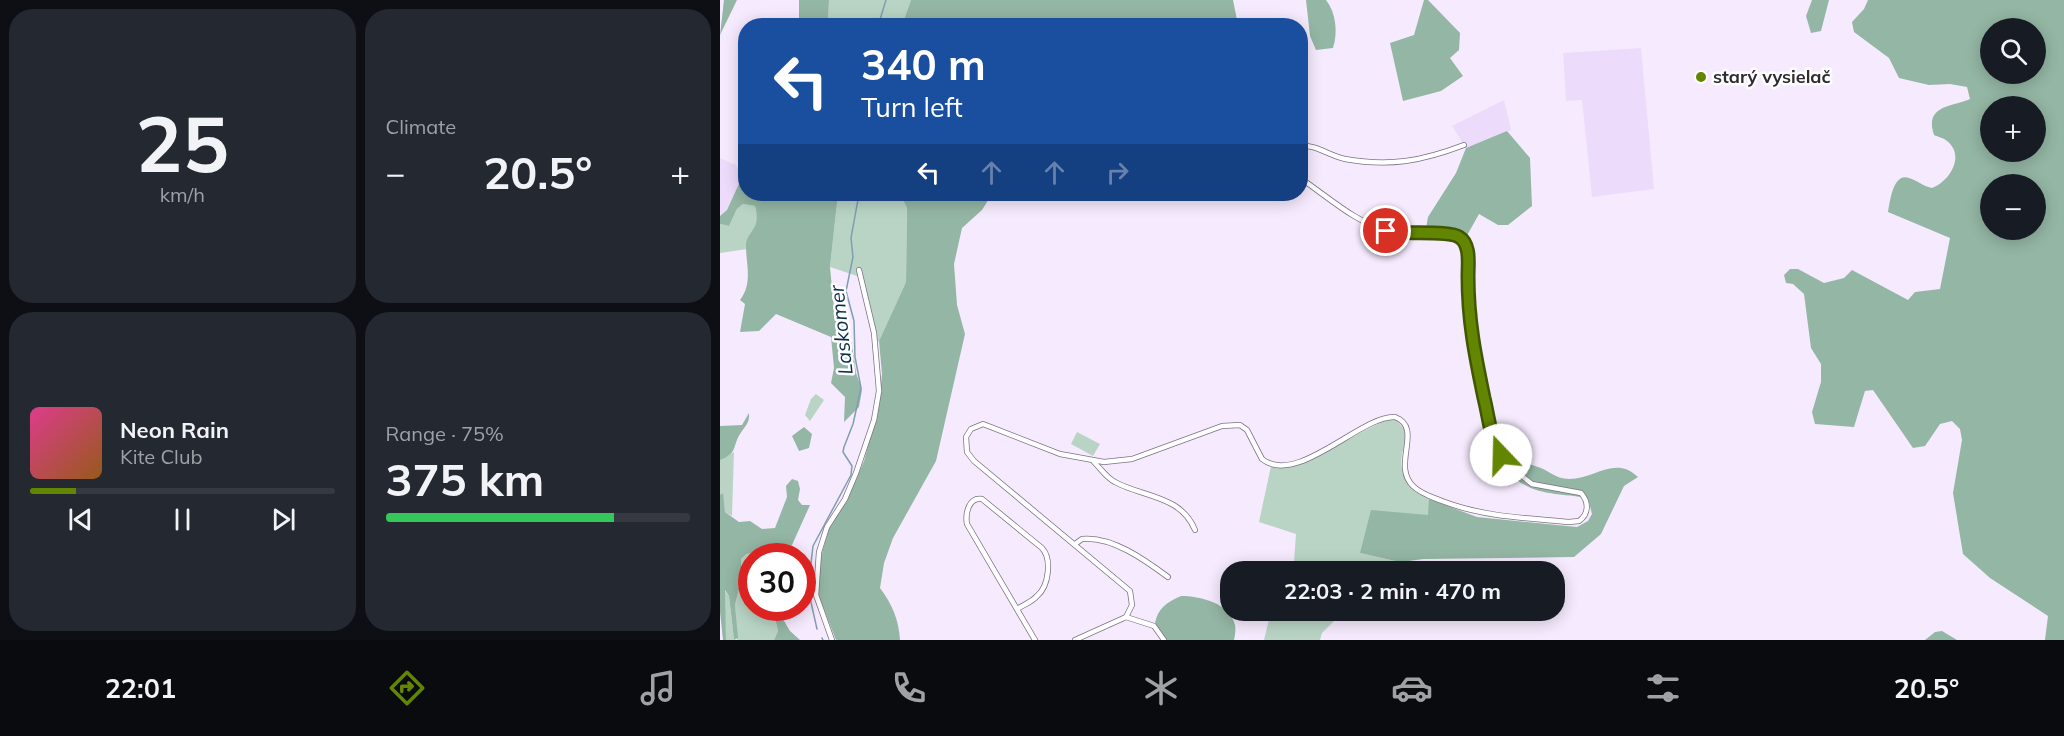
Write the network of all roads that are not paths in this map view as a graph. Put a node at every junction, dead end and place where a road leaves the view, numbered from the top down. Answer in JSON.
{"nodes":[{"id":1,"x":1464,"y":145,"type":"dead end"},
{"id":2,"x":1308,"y":146,"type":"edge"},
{"id":3,"x":1308,"y":183,"type":"edge"},
{"id":4,"x":859,"y":270,"type":"dead end"},
{"id":5,"x":1094,"y":462,"type":"junction"},
{"id":6,"x":1195,"y":530,"type":"dead end"},
{"id":7,"x":1075,"y":544,"type":"junction"},
{"id":8,"x":1168,"y":577,"type":"dead end"},
{"id":9,"x":1017,"y":609,"type":"junction"},
{"id":10,"x":1126,"y":617,"type":"junction"},
{"id":11,"x":832,"y":640,"type":"edge"},
{"id":12,"x":1035,"y":640,"type":"edge"},
{"id":13,"x":1075,"y":640,"type":"edge"},
{"id":14,"x":1164,"y":640,"type":"edge"}],
"edges":[{"from":1,"to":2,"type":"street"},
{"from":3,"to":5,"type":"street"},
{"from":4,"to":11,"type":"street"},
{"from":5,"to":6,"type":"street"},
{"from":5,"to":7,"type":"street"},
{"from":7,"to":8,"type":"street"},
{"from":7,"to":10,"type":"street"},
{"from":9,"to":9,"type":"street"},
{"from":9,"to":12,"type":"street"},
{"from":10,"to":13,"type":"street"},
{"from":10,"to":14,"type":"street"}]}
